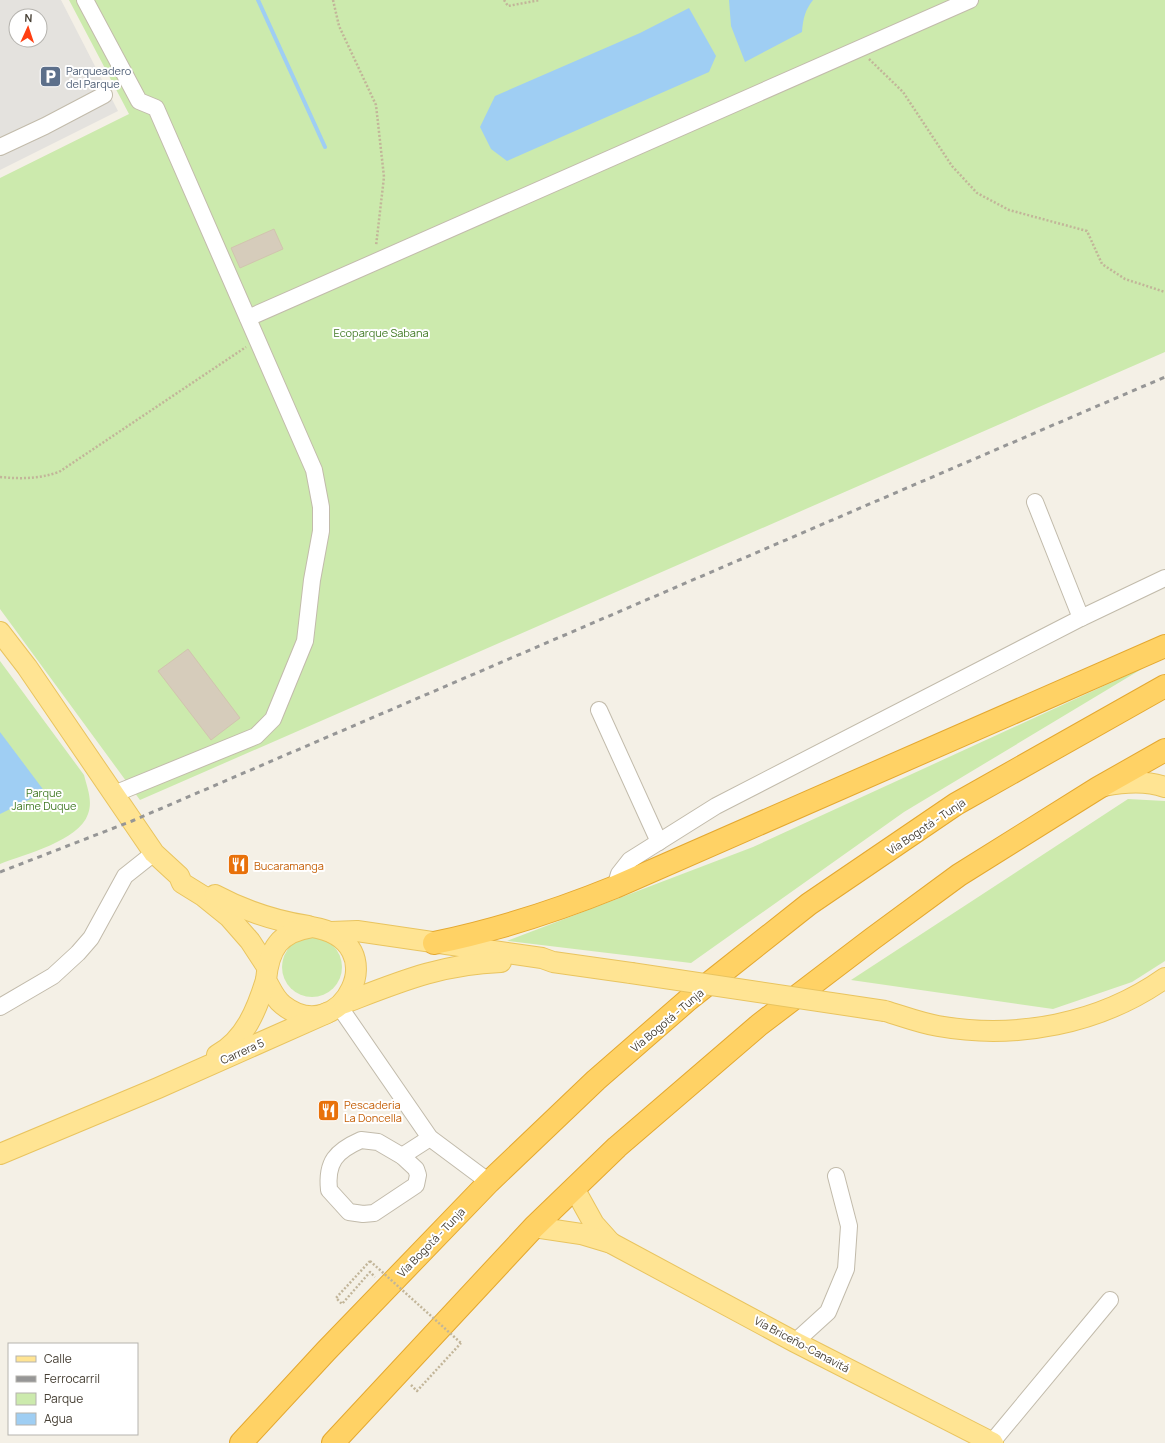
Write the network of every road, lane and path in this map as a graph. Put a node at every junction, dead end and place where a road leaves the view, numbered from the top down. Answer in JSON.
{"nodes":[{"id":1,"x":85,"y":0,"type":"edge"},
{"id":2,"x":333,"y":0,"type":"edge"},
{"id":3,"x":504,"y":0,"type":"edge"},
{"id":4,"x":540,"y":0,"type":"edge"},
{"id":5,"x":970,"y":0,"type":"edge"},
{"id":6,"x":858,"y":49,"type":"junction"},
{"id":7,"x":104,"y":95,"type":"dead end"},
{"id":8,"x":0,"y":147,"type":"edge"},
{"id":9,"x":375,"y":262,"type":"junction"},
{"id":10,"x":1165,"y":292,"type":"edge"},
{"id":11,"x":248,"y":318,"type":"junction"},
{"id":12,"x":256,"y":340,"type":"junction"},
{"id":13,"x":0,"y":477,"type":"edge"},
{"id":14,"x":1034,"y":502,"type":"dead end"},
{"id":15,"x":1165,"y":578,"type":"edge"},
{"id":16,"x":1081,"y":618,"type":"junction"},
{"id":17,"x":0,"y":632,"type":"edge"},
{"id":18,"x":1165,"y":646,"type":"edge"},
{"id":19,"x":1165,"y":686,"type":"edge"},
{"id":20,"x":599,"y":710,"type":"dead end"},
{"id":21,"x":1165,"y":750,"type":"edge"},
{"id":22,"x":1165,"y":787,"type":"edge"},
{"id":23,"x":1098,"y":788,"type":"junction"},
{"id":24,"x":114,"y":794,"type":"junction"},
{"id":25,"x":659,"y":842,"type":"junction"},
{"id":26,"x":154,"y":853,"type":"junction"},
{"id":27,"x":179,"y":876,"type":"junction"},
{"id":28,"x":616,"y":887,"type":"junction"},
{"id":29,"x":312,"y":927,"type":"junction"},
{"id":30,"x":331,"y":932,"type":"junction"},
{"id":31,"x":434,"y":943,"type":"junction"},
{"id":32,"x":553,"y":962,"type":"junction"},
{"id":33,"x":266,"y":974,"type":"junction"},
{"id":34,"x":1165,"y":978,"type":"edge"},
{"id":35,"x":0,"y":1007,"type":"edge"},
{"id":36,"x":336,"y":1008,"type":"junction"},
{"id":37,"x":158,"y":1088,"type":"junction"},
{"id":38,"x":430,"y":1138,"type":"junction"},
{"id":39,"x":0,"y":1154,"type":"edge"},
{"id":40,"x":402,"y":1156,"type":"junction"},
{"id":41,"x":836,"y":1176,"type":"dead end"},
{"id":42,"x":489,"y":1182,"type":"junction"},
{"id":43,"x":574,"y":1188,"type":"junction"},
{"id":44,"x":534,"y":1227,"type":"junction"},
{"id":45,"x":611,"y":1243,"type":"junction"},
{"id":46,"x":387,"y":1288,"type":"junction"},
{"id":47,"x":1110,"y":1300,"type":"dead end"},
{"id":48,"x":795,"y":1342,"type":"junction"},
{"id":49,"x":415,"y":1379,"type":"dead end"},
{"id":50,"x":241,"y":1443,"type":"edge"},
{"id":51,"x":333,"y":1443,"type":"edge"},
{"id":52,"x":992,"y":1443,"type":"edge"}],
"edges":[{"from":1,"to":11,"type":"street"},
{"from":2,"to":9,"type":"path"},
{"from":3,"to":4,"type":"path"},
{"from":5,"to":6,"type":"street"},
{"from":6,"to":9,"type":"street"},
{"from":6,"to":10,"type":"path"},
{"from":7,"to":8,"type":"street"},
{"from":9,"to":11,"type":"street"},
{"from":11,"to":12,"type":"street"},
{"from":12,"to":13,"type":"path"},
{"from":12,"to":24,"type":"street"},
{"from":14,"to":16,"type":"street"},
{"from":15,"to":16,"type":"street"},
{"from":16,"to":25,"type":"street"},
{"from":17,"to":24,"type":"main road"},
{"from":18,"to":28,"type":"highway"},
{"from":19,"to":42,"type":"highway","name":"Vía Bogotá - Tunja"},
{"from":20,"to":25,"type":"street"},
{"from":21,"to":23,"type":"highway"},
{"from":22,"to":23,"type":"main road"},
{"from":23,"to":43,"type":"highway"},
{"from":24,"to":26,"type":"main road"},
{"from":25,"to":28,"type":"street"},
{"from":26,"to":27,"type":"main road"},
{"from":26,"to":35,"type":"street"},
{"from":27,"to":29,"type":"main road"},
{"from":27,"to":33,"type":"main road"},
{"from":28,"to":31,"type":"highway"},
{"from":29,"to":30,"type":"main road"},
{"from":29,"to":33,"type":"main road"},
{"from":30,"to":31,"type":"main road"},
{"from":30,"to":36,"type":"main road"},
{"from":31,"to":32,"type":"main road"},
{"from":32,"to":34,"type":"main road","bridge":true},
{"from":32,"to":36,"type":"main road"},
{"from":33,"to":36,"type":"main road"},
{"from":33,"to":37,"type":"main road","name":"Carrera 5"},
{"from":36,"to":37,"type":"main road","name":"Carrera 5"},
{"from":36,"to":38,"type":"street"},
{"from":37,"to":39,"type":"main road","name":"Carrera 5"},
{"from":38,"to":40,"type":"street"},
{"from":38,"to":42,"type":"street"},
{"from":40,"to":40,"type":"street"},
{"from":41,"to":48,"type":"street"},
{"from":42,"to":46,"type":"highway","name":"Vía Bogotá - Tunja"},
{"from":43,"to":44,"type":"highway"},
{"from":43,"to":45,"type":"main road"},
{"from":44,"to":45,"type":"main road"},
{"from":44,"to":51,"type":"highway"},
{"from":45,"to":48,"type":"main road","name":"Vía Briceño-Canavitá"},
{"from":46,"to":49,"type":"path","bridge":true},
{"from":46,"to":50,"type":"highway","name":"Vía Bogotá - Tunja"},
{"from":47,"to":52,"type":"street"},
{"from":48,"to":52,"type":"main road","name":"Vía Briceño-Canavitá"}]}
